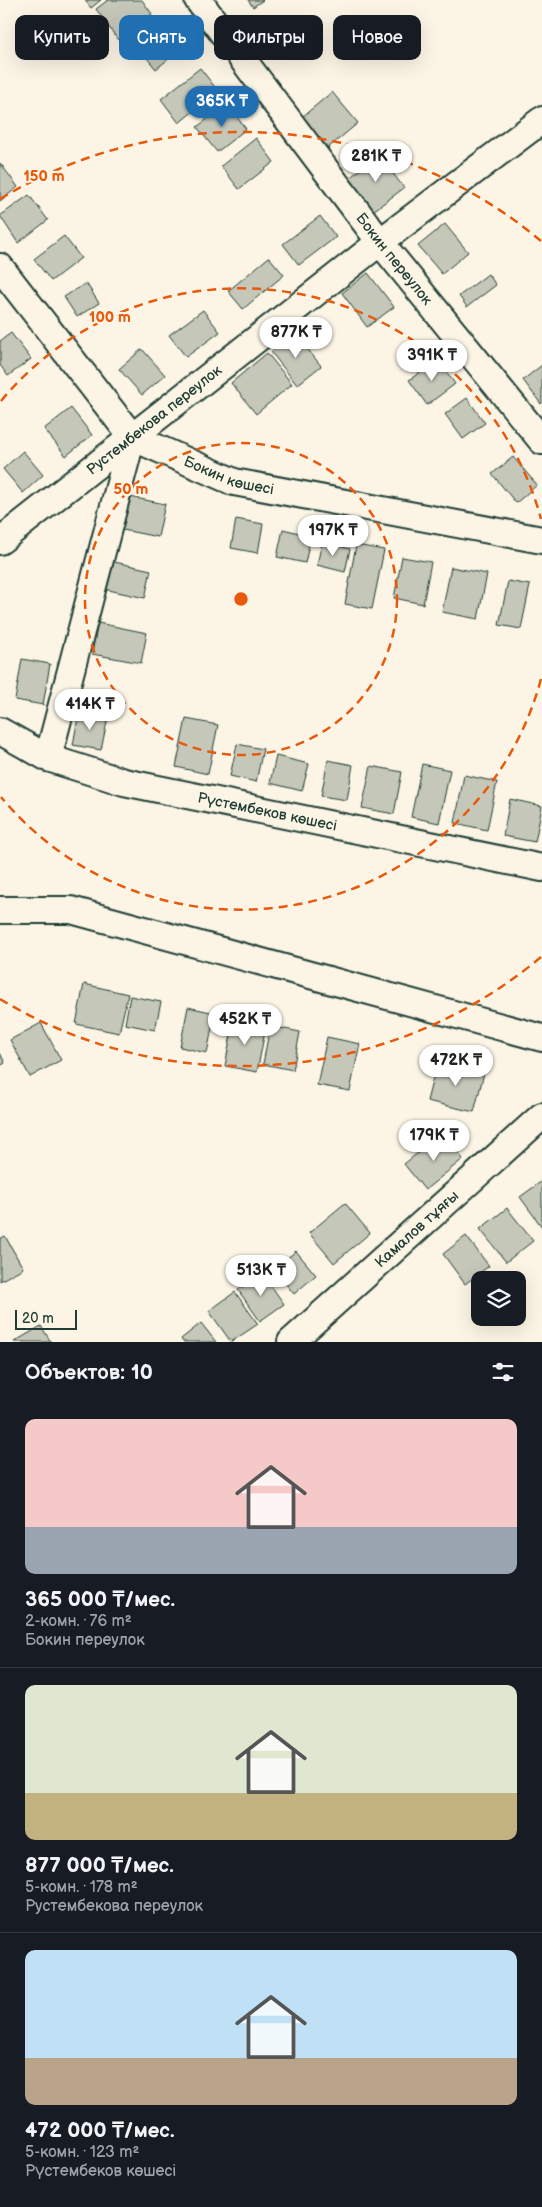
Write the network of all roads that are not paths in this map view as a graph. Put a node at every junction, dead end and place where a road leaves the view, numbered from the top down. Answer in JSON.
{"nodes":[{"id":1,"x":198,"y":0,"type":"edge"},
{"id":2,"x":542,"y":120,"type":"edge"},
{"id":3,"x":380,"y":242,"type":"junction"},
{"id":4,"x":0,"y":267,"type":"edge"},
{"id":5,"x":132,"y":437,"type":"junction"},
{"id":6,"x":542,"y":441,"type":"edge"},
{"id":7,"x":542,"y":540,"type":"edge"},
{"id":8,"x":0,"y":541,"type":"edge"},
{"id":9,"x":0,"y":731,"type":"edge"},
{"id":10,"x":48,"y":758,"type":"junction"},
{"id":11,"x":542,"y":868,"type":"edge"},
{"id":12,"x":0,"y":910,"type":"edge"},
{"id":13,"x":542,"y":1038,"type":"edge"},
{"id":14,"x":542,"y":1116,"type":"edge"},
{"id":15,"x":290,"y":1342,"type":"edge"}],
"edges":[{"from":1,"to":3,"type":"street","name":"Бокин переулок"},
{"from":2,"to":3,"type":"street","name":"Рустембекова переулок"},
{"from":3,"to":5,"type":"street","name":"Рустембекова переулок"},
{"from":3,"to":6,"type":"street","name":"Бокин переулок"},
{"from":4,"to":5,"type":"street","name":"Бокин көшесі"},
{"from":5,"to":7,"type":"street","name":"Бокин көшесі"},
{"from":5,"to":8,"type":"street","name":"Рустембекова переулок"},
{"from":5,"to":10,"type":"street"},
{"from":9,"to":10,"type":"street","name":"Рүстембеков көшесі"},
{"from":10,"to":11,"type":"street","name":"Рүстембеков көшесі"},
{"from":12,"to":13,"type":"street"},
{"from":14,"to":15,"type":"street","name":"Камалов тұяғы"}]}
